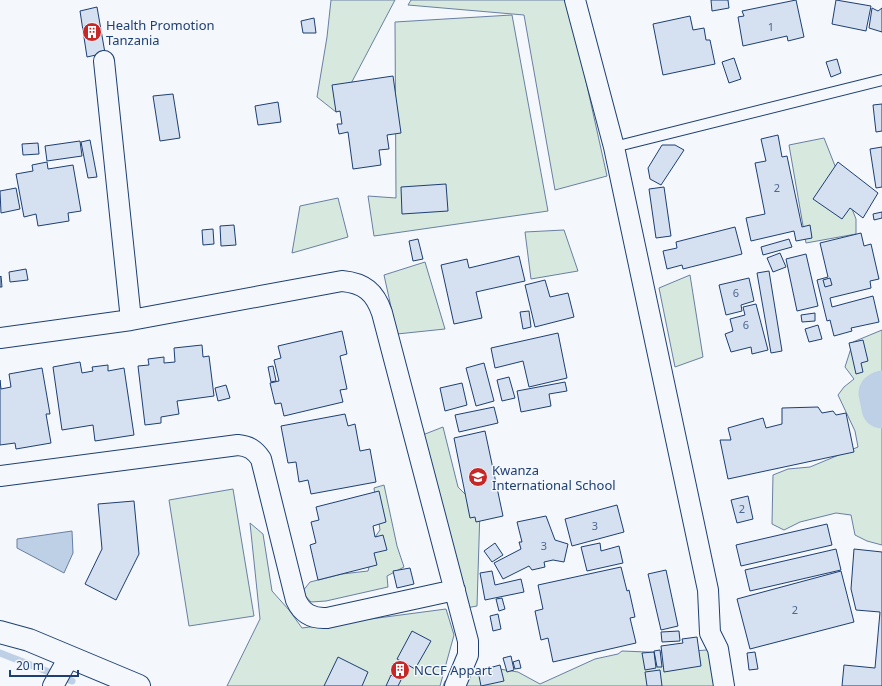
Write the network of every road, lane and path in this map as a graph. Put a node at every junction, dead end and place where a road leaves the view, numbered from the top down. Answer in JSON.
{"nodes":[{"id":1,"x":576,"y":0,"type":"edge"},
{"id":2,"x":104,"y":61,"type":"dead end"},
{"id":3,"x":882,"y":80,"type":"edge"},
{"id":4,"x":614,"y":147,"type":"junction"},
{"id":5,"x":131,"y":320,"type":"junction"},
{"id":6,"x":0,"y":338,"type":"edge"},
{"id":7,"x":0,"y":476,"type":"edge"},
{"id":8,"x":455,"y":590,"type":"junction"},
{"id":9,"x":0,"y":632,"type":"edge"},
{"id":10,"x":69,"y":657,"type":"junction"},
{"id":11,"x":53,"y":686,"type":"edge"},
{"id":12,"x":139,"y":686,"type":"edge"},
{"id":13,"x":455,"y":686,"type":"edge"},
{"id":14,"x":724,"y":686,"type":"edge"}],
"edges":[{"from":1,"to":4,"type":"street"},
{"from":2,"to":5,"type":"street"},
{"from":3,"to":4,"type":"lane"},
{"from":4,"to":14,"type":"street"},
{"from":5,"to":6,"type":"street"},
{"from":5,"to":8,"type":"street"},
{"from":7,"to":8,"type":"street"},
{"from":8,"to":13,"type":"street"},
{"from":9,"to":10,"type":"street"},
{"from":10,"to":11,"type":"street"},
{"from":10,"to":12,"type":"street"}]}
